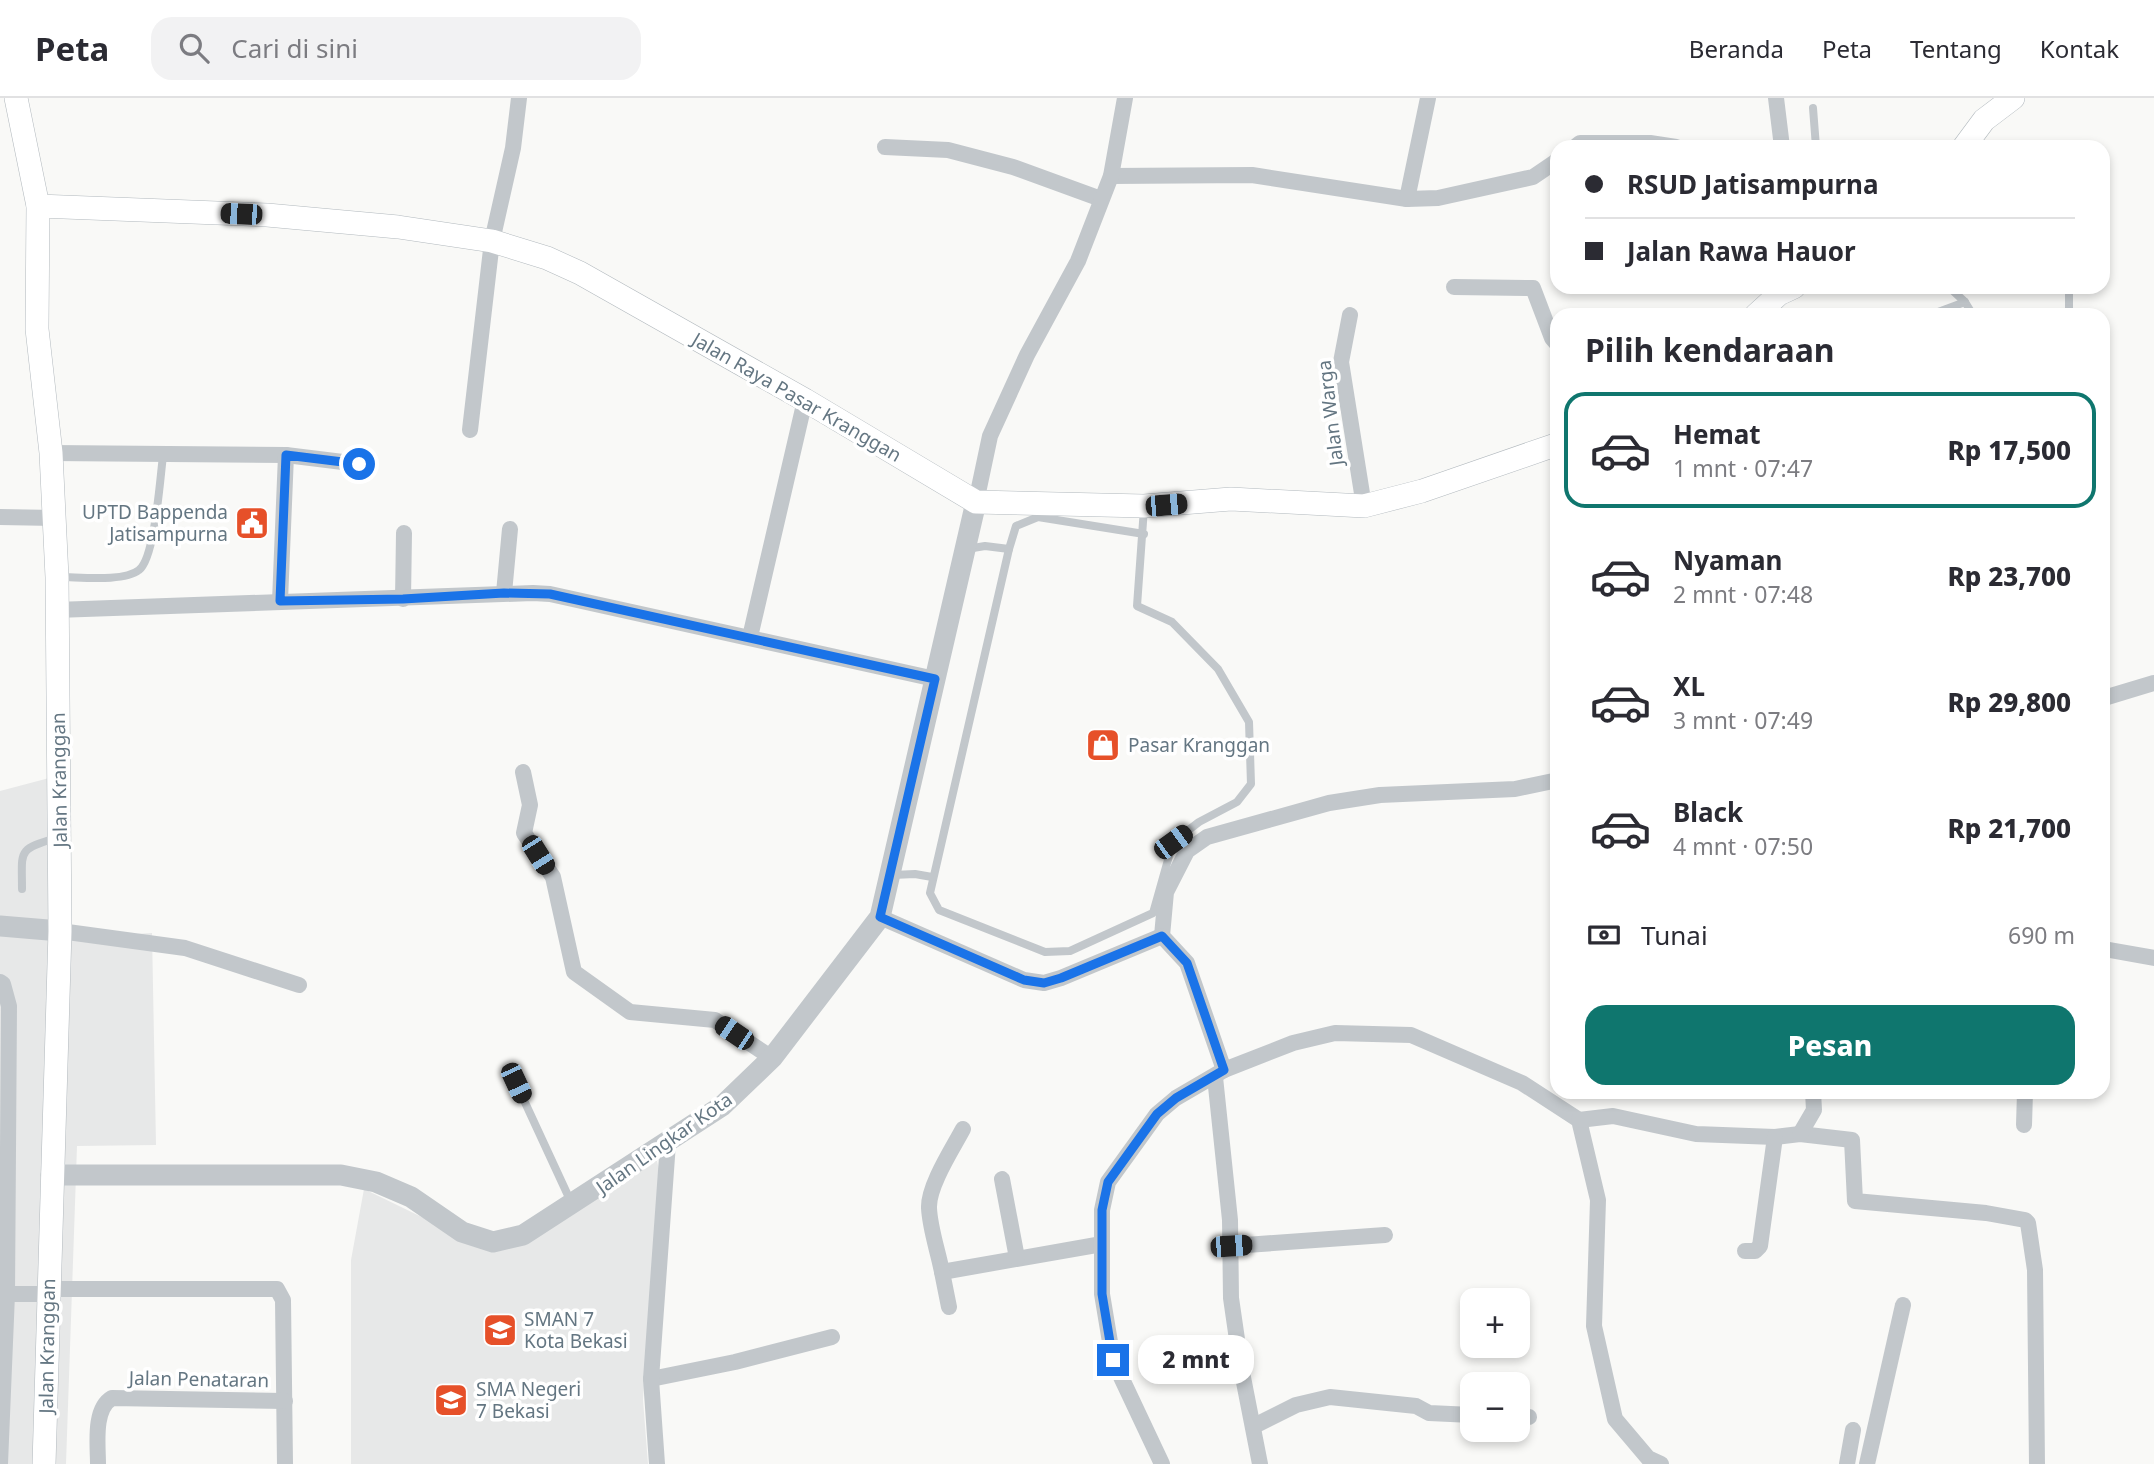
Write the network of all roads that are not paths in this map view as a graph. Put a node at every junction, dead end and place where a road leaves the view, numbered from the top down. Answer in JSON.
{"nodes":[{"id":1,"x":16,"y":98,"type":"edge"},
{"id":2,"x":519,"y":98,"type":"edge"},
{"id":3,"x":1125,"y":98,"type":"edge"},
{"id":4,"x":1428,"y":98,"type":"edge"},
{"id":5,"x":1776,"y":98,"type":"edge"},
{"id":6,"x":2013,"y":98,"type":"edge"},
{"id":7,"x":1813,"y":108,"type":"dead end"},
{"id":8,"x":1781,"y":140,"type":"edge"},
{"id":9,"x":1815,"y":140,"type":"edge"},
{"id":10,"x":1969,"y":140,"type":"edge"},
{"id":11,"x":885,"y":147,"type":"dead end"},
{"id":12,"x":1550,"y":165,"type":"edge"},
{"id":13,"x":1111,"y":176,"type":"junction"},
{"id":14,"x":1101,"y":199,"type":"junction"},
{"id":15,"x":1407,"y":199,"type":"junction"},
{"id":16,"x":37,"y":206,"type":"junction"},
{"id":17,"x":492,"y":240,"type":"junction"},
{"id":18,"x":1454,"y":288,"type":"dead end"},
{"id":19,"x":1779,"y":294,"type":"edge"},
{"id":20,"x":1956,"y":294,"type":"edge"},
{"id":21,"x":1965,"y":302,"type":"junction"},
{"id":22,"x":1764,"y":308,"type":"edge"},
{"id":23,"x":1949,"y":308,"type":"edge"},
{"id":24,"x":1969,"y":308,"type":"edge"},
{"id":25,"x":1350,"y":315,"type":"dead end"},
{"id":26,"x":1550,"y":333,"type":"edge"},
{"id":27,"x":805,"y":400,"type":"junction"},
{"id":28,"x":470,"y":430,"type":"dead end"},
{"id":29,"x":1550,"y":447,"type":"edge"},
{"id":30,"x":51,"y":453,"type":"junction"},
{"id":31,"x":286,"y":455,"type":"junction"},
{"id":32,"x":163,"y":456,"type":"junction"},
{"id":33,"x":359,"y":464,"type":"dead end"},
{"id":34,"x":976,"y":502,"type":"junction"},
{"id":35,"x":1144,"y":506,"type":"junction"},
{"id":36,"x":1364,"y":506,"type":"junction"},
{"id":37,"x":0,"y":517,"type":"edge"},
{"id":38,"x":55,"y":518,"type":"junction"},
{"id":39,"x":510,"y":529,"type":"dead end"},
{"id":40,"x":404,"y":533,"type":"dead end"},
{"id":41,"x":1144,"y":534,"type":"junction"},
{"id":42,"x":966,"y":549,"type":"junction"},
{"id":43,"x":1009,"y":549,"type":"junction"},
{"id":44,"x":57,"y":578,"type":"junction"},
{"id":45,"x":504,"y":593,"type":"junction"},
{"id":46,"x":403,"y":599,"type":"junction"},
{"id":47,"x":280,"y":601,"type":"junction"},
{"id":48,"x":57,"y":610,"type":"junction"},
{"id":49,"x":750,"y":637,"type":"junction"},
{"id":50,"x":935,"y":679,"type":"junction"},
{"id":51,"x":2154,"y":683,"type":"edge"},
{"id":52,"x":2110,"y":696,"type":"edge"},
{"id":53,"x":523,"y":772,"type":"dead end"},
{"id":54,"x":1550,"y":782,"type":"edge"},
{"id":55,"x":61,"y":837,"type":"junction"},
{"id":56,"x":890,"y":875,"type":"junction"},
{"id":57,"x":932,"y":877,"type":"junction"},
{"id":58,"x":22,"y":889,"type":"dead end"},
{"id":59,"x":880,"y":917,"type":"junction"},
{"id":60,"x":0,"y":926,"type":"edge"},
{"id":61,"x":60,"y":931,"type":"junction"},
{"id":62,"x":1162,"y":936,"type":"junction"},
{"id":63,"x":2110,"y":950,"type":"edge"},
{"id":64,"x":2154,"y":958,"type":"edge"},
{"id":65,"x":0,"y":982,"type":"edge"},
{"id":66,"x":299,"y":985,"type":"dead end"},
{"id":67,"x":772,"y":1058,"type":"junction"},
{"id":68,"x":1219,"y":1074,"type":"junction"},
{"id":69,"x":516,"y":1083,"type":"dead end"},
{"id":70,"x":1813,"y":1099,"type":"edge"},
{"id":71,"x":2025,"y":1099,"type":"edge"},
{"id":72,"x":1580,"y":1120,"type":"junction"},
{"id":73,"x":2024,"y":1125,"type":"dead end"},
{"id":74,"x":963,"y":1129,"type":"dead end"},
{"id":75,"x":1800,"y":1134,"type":"junction"},
{"id":76,"x":1775,"y":1137,"type":"junction"},
{"id":77,"x":668,"y":1143,"type":"junction"},
{"id":78,"x":51,"y":1175,"type":"junction"},
{"id":79,"x":1002,"y":1179,"type":"dead end"},
{"id":80,"x":573,"y":1204,"type":"junction"},
{"id":81,"x":1385,"y":1235,"type":"dead end"},
{"id":82,"x":1102,"y":1244,"type":"junction"},
{"id":83,"x":1231,"y":1246,"type":"junction"},
{"id":84,"x":1745,"y":1251,"type":"dead end"},
{"id":85,"x":1017,"y":1258,"type":"junction"},
{"id":86,"x":942,"y":1272,"type":"junction"},
{"id":87,"x":48,"y":1291,"type":"junction"},
{"id":88,"x":3,"y":1294,"type":"edge"},
{"id":89,"x":1903,"y":1306,"type":"dead end"},
{"id":90,"x":949,"y":1307,"type":"dead end"},
{"id":91,"x":832,"y":1337,"type":"dead end"},
{"id":92,"x":651,"y":1379,"type":"junction"},
{"id":93,"x":285,"y":1401,"type":"junction"},
{"id":94,"x":1460,"y":1414,"type":"edge"},
{"id":95,"x":1254,"y":1426,"type":"junction"},
{"id":96,"x":1853,"y":1430,"type":"dead end"},
{"id":97,"x":0,"y":1464,"type":"edge"},
{"id":98,"x":44,"y":1464,"type":"edge"},
{"id":99,"x":98,"y":1464,"type":"edge"},
{"id":100,"x":285,"y":1464,"type":"edge"},
{"id":101,"x":657,"y":1464,"type":"edge"},
{"id":102,"x":1162,"y":1464,"type":"edge"},
{"id":103,"x":1261,"y":1464,"type":"edge"},
{"id":104,"x":1661,"y":1464,"type":"edge"},
{"id":105,"x":1847,"y":1464,"type":"edge"},
{"id":106,"x":1867,"y":1464,"type":"edge"},
{"id":107,"x":2037,"y":1464,"type":"edge"}],
"edges":[{"from":1,"to":16,"type":"main road","name":"Jalan Kranggan"},
{"from":2,"to":17,"type":"street"},
{"from":3,"to":13,"type":"street"},
{"from":4,"to":15,"type":"street"},
{"from":5,"to":8,"type":"street"},
{"from":6,"to":10,"type":"main road"},
{"from":7,"to":9,"type":"lane"},
{"from":11,"to":14,"type":"street"},
{"from":12,"to":15,"type":"street"},
{"from":13,"to":14,"type":"street"},
{"from":13,"to":15,"type":"street"},
{"from":14,"to":34,"type":"street"},
{"from":16,"to":17,"type":"main road","name":"Jalan Raya Pasar Kranggan"},
{"from":16,"to":30,"type":"main road","name":"Jalan Kranggan"},
{"from":17,"to":27,"type":"main road","name":"Jalan Raya Pasar Kranggan"},
{"from":17,"to":28,"type":"street"},
{"from":18,"to":26,"type":"street"},
{"from":19,"to":22,"type":"main road"},
{"from":20,"to":21,"type":"lane"},
{"from":21,"to":23,"type":"lane"},
{"from":21,"to":24,"type":"lane"},
{"from":25,"to":36,"type":"street","name":"Jalan Warga"},
{"from":27,"to":34,"type":"main road","name":"Jalan Raya Pasar Kranggan"},
{"from":27,"to":49,"type":"street"},
{"from":29,"to":36,"type":"main road","name":"Jalan Raya Pasar Kranggan"},
{"from":30,"to":32,"type":"street"},
{"from":30,"to":38,"type":"main road","name":"Jalan Kranggan"},
{"from":31,"to":32,"type":"street"},
{"from":31,"to":33,"type":"street"},
{"from":31,"to":47,"type":"street"},
{"from":32,"to":44,"type":"lane"},
{"from":34,"to":35,"type":"main road","name":"Jalan Raya Pasar Kranggan"},
{"from":34,"to":42,"type":"street","name":"Jalan Lingkar Kota"},
{"from":35,"to":36,"type":"main road","name":"Jalan Raya Pasar Kranggan"},
{"from":35,"to":41,"type":"lane"},
{"from":37,"to":38,"type":"street"},
{"from":38,"to":44,"type":"main road","name":"Jalan Kranggan"},
{"from":39,"to":45,"type":"street"},
{"from":40,"to":46,"type":"street"},
{"from":41,"to":43,"type":"lane"},
{"from":41,"to":57,"type":"lane"},
{"from":42,"to":43,"type":"lane"},
{"from":42,"to":50,"type":"street","name":"Jalan Lingkar Kota"},
{"from":43,"to":57,"type":"lane"},
{"from":44,"to":48,"type":"main road","name":"Jalan Kranggan"},
{"from":45,"to":46,"type":"street"},
{"from":45,"to":49,"type":"street"},
{"from":46,"to":47,"type":"street"},
{"from":47,"to":48,"type":"street"},
{"from":48,"to":55,"type":"main road","name":"Jalan Kranggan"},
{"from":49,"to":50,"type":"street"},
{"from":50,"to":56,"type":"street","name":"Jalan Lingkar Kota"},
{"from":51,"to":52,"type":"street"},
{"from":53,"to":67,"type":"street"},
{"from":54,"to":62,"type":"street"},
{"from":55,"to":58,"type":"lane"},
{"from":55,"to":61,"type":"main road","name":"Jalan Kranggan"},
{"from":56,"to":57,"type":"lane"},
{"from":56,"to":59,"type":"street","name":"Jalan Lingkar Kota"},
{"from":59,"to":62,"type":"street"},
{"from":59,"to":67,"type":"street","name":"Jalan Lingkar Kota"},
{"from":60,"to":61,"type":"street"},
{"from":61,"to":66,"type":"street"},
{"from":61,"to":78,"type":"main road","name":"Jalan Kranggan"},
{"from":62,"to":68,"type":"street"},
{"from":63,"to":64,"type":"street"},
{"from":65,"to":88,"type":"street"},
{"from":67,"to":77,"type":"street","name":"Jalan Lingkar Kota"},
{"from":68,"to":72,"type":"street"},
{"from":68,"to":82,"type":"street"},
{"from":68,"to":83,"type":"street"},
{"from":69,"to":80,"type":"lane"},
{"from":70,"to":75,"type":"street"},
{"from":71,"to":73,"type":"street"},
{"from":72,"to":76,"type":"street"},
{"from":72,"to":104,"type":"street"},
{"from":74,"to":86,"type":"street"},
{"from":75,"to":76,"type":"street"},
{"from":75,"to":107,"type":"street"},
{"from":76,"to":84,"type":"street"},
{"from":77,"to":80,"type":"street","name":"Jalan Lingkar Kota"},
{"from":77,"to":92,"type":"street"},
{"from":78,"to":80,"type":"street","name":"Jalan Lingkar Kota"},
{"from":78,"to":87,"type":"main road","name":"Jalan Kranggan"},
{"from":79,"to":85,"type":"street"},
{"from":81,"to":83,"type":"street"},
{"from":82,"to":85,"type":"street"},
{"from":82,"to":102,"type":"street"},
{"from":83,"to":95,"type":"street"},
{"from":85,"to":86,"type":"street"},
{"from":86,"to":90,"type":"street"},
{"from":87,"to":88,"type":"street"},
{"from":87,"to":93,"type":"street"},
{"from":87,"to":98,"type":"main road","name":"Jalan Kranggan"},
{"from":88,"to":97,"type":"street"},
{"from":89,"to":106,"type":"street"},
{"from":91,"to":92,"type":"street"},
{"from":92,"to":101,"type":"street"},
{"from":93,"to":99,"type":"street","name":"Jalan Penataran"},
{"from":93,"to":100,"type":"street"},
{"from":94,"to":95,"type":"street"},
{"from":95,"to":103,"type":"street"},
{"from":96,"to":105,"type":"street"}]}
